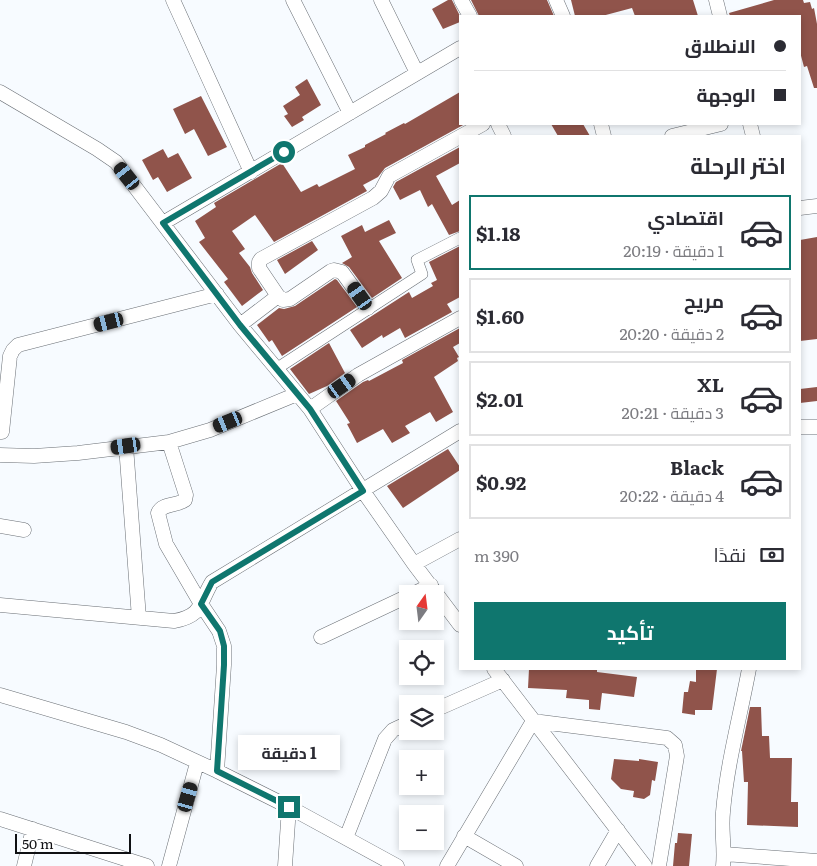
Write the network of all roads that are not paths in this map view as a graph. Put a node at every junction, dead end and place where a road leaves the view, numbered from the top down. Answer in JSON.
{"nodes":[{"id":1,"x":172,"y":0,"type":"edge"},
{"id":2,"x":293,"y":0,"type":"edge"},
{"id":3,"x":381,"y":0,"type":"edge"},
{"id":4,"x":461,"y":0,"type":"edge"},
{"id":5,"x":556,"y":0,"type":"edge"},
{"id":6,"x":716,"y":0,"type":"edge"},
{"id":7,"x":469,"y":15,"type":"edge"},
{"id":8,"x":563,"y":15,"type":"edge"},
{"id":9,"x":720,"y":15,"type":"edge"},
{"id":10,"x":459,"y":49,"type":"edge"},
{"id":11,"x":417,"y":73,"type":"junction"},
{"id":12,"x":0,"y":92,"type":"edge"},
{"id":13,"x":350,"y":113,"type":"junction"},
{"id":14,"x":481,"y":125,"type":"edge"},
{"id":15,"x":717,"y":125,"type":"edge"},
{"id":16,"x":463,"y":135,"type":"edge"},
{"id":17,"x":676,"y":135,"type":"edge"},
{"id":18,"x":459,"y":137,"type":"edge"},
{"id":19,"x":251,"y":172,"type":"junction"},
{"id":20,"x":817,"y":206,"type":"edge"},
{"id":21,"x":801,"y":208,"type":"edge"},
{"id":22,"x":163,"y":223,"type":"junction"},
{"id":23,"x":459,"y":239,"type":"edge"},
{"id":24,"x":217,"y":294,"type":"junction"},
{"id":25,"x":278,"y":296,"type":"junction"},
{"id":26,"x":368,"y":308,"type":"junction"},
{"id":27,"x":459,"y":319,"type":"edge"},
{"id":28,"x":240,"y":325,"type":"junction"},
{"id":29,"x":276,"y":369,"type":"junction"},
{"id":30,"x":297,"y":394,"type":"junction"},
{"id":31,"x":310,"y":409,"type":"junction"},
{"id":32,"x":801,"y":427,"type":"edge"},
{"id":33,"x":817,"y":427,"type":"edge"},
{"id":34,"x":459,"y":431,"type":"edge"},
{"id":35,"x":1,"y":432,"type":"edge"},
{"id":36,"x":170,"y":442,"type":"junction"},
{"id":37,"x":0,"y":446,"type":"edge"},
{"id":38,"x":126,"y":446,"type":"junction"},
{"id":39,"x":0,"y":455,"type":"edge"},
{"id":40,"x":363,"y":491,"type":"junction"},
{"id":41,"x":0,"y":526,"type":"edge"},
{"id":42,"x":24,"y":530,"type":"dead end"},
{"id":43,"x":459,"y":540,"type":"edge"},
{"id":44,"x":414,"y":564,"type":"junction"},
{"id":45,"x":432,"y":585,"type":"edge"},
{"id":46,"x":399,"y":600,"type":"edge"},
{"id":47,"x":444,"y":602,"type":"edge"},
{"id":48,"x":201,"y":604,"type":"junction"},
{"id":49,"x":0,"y":605,"type":"edge"},
{"id":50,"x":139,"y":618,"type":"junction"},
{"id":51,"x":459,"y":623,"type":"edge"},
{"id":52,"x":321,"y":637,"type":"dead end"},
{"id":53,"x":749,"y":670,"type":"edge"},
{"id":54,"x":498,"y":674,"type":"edge"},
{"id":55,"x":0,"y":695,"type":"edge"},
{"id":56,"x":444,"y":705,"type":"edge"},
{"id":57,"x":533,"y":721,"type":"junction"},
{"id":58,"x":399,"y":727,"type":"edge"},
{"id":59,"x":197,"y":763,"type":"junction"},
{"id":60,"x":217,"y":771,"type":"junction"},
{"id":61,"x":289,"y":807,"type":"junction"},
{"id":62,"x":0,"y":819,"type":"edge"},
{"id":63,"x":33,"y":829,"type":"junction"},
{"id":64,"x":618,"y":830,"type":"junction"},
{"id":65,"x":464,"y":836,"type":"junction"},
{"id":66,"x":346,"y":838,"type":"junction"},
{"id":67,"x":724,"y":860,"type":"edge"},
{"id":68,"x":817,"y":861,"type":"edge"},
{"id":69,"x":24,"y":866,"type":"edge"},
{"id":70,"x":147,"y":866,"type":"edge"},
{"id":71,"x":169,"y":866,"type":"edge"},
{"id":72,"x":285,"y":866,"type":"edge"},
{"id":73,"x":397,"y":866,"type":"edge"},
{"id":74,"x":447,"y":866,"type":"edge"},
{"id":75,"x":516,"y":866,"type":"edge"},
{"id":76,"x":597,"y":866,"type":"edge"},
{"id":77,"x":645,"y":866,"type":"edge"},
{"id":78,"x":659,"y":866,"type":"edge"}],
"edges":[{"from":1,"to":19,"type":"street"},
{"from":2,"to":13,"type":"street"},
{"from":3,"to":11,"type":"street"},
{"from":4,"to":7,"type":"street"},
{"from":5,"to":8,"type":"street"},
{"from":6,"to":9,"type":"street"},
{"from":10,"to":11,"type":"street"},
{"from":11,"to":13,"type":"street"},
{"from":12,"to":22,"type":"street"},
{"from":13,"to":19,"type":"street"},
{"from":14,"to":16,"type":"street"},
{"from":15,"to":17,"type":"street"},
{"from":18,"to":25,"type":"street"},
{"from":19,"to":22,"type":"street"},
{"from":20,"to":21,"type":"street"},
{"from":22,"to":24,"type":"street"},
{"from":23,"to":26,"type":"street"},
{"from":24,"to":28,"type":"street"},
{"from":24,"to":35,"type":"street"},
{"from":25,"to":26,"type":"street"},
{"from":25,"to":28,"type":"street"},
{"from":26,"to":29,"type":"street"},
{"from":27,"to":31,"type":"street"},
{"from":28,"to":29,"type":"street"},
{"from":29,"to":30,"type":"street"},
{"from":30,"to":31,"type":"street"},
{"from":30,"to":36,"type":"street"},
{"from":31,"to":40,"type":"street"},
{"from":32,"to":33,"type":"street"},
{"from":34,"to":40,"type":"street"},
{"from":35,"to":37,"type":"street"},
{"from":36,"to":38,"type":"street"},
{"from":36,"to":48,"type":"street"},
{"from":38,"to":39,"type":"street"},
{"from":38,"to":50,"type":"street"},
{"from":40,"to":44,"type":"street"},
{"from":40,"to":48,"type":"street"},
{"from":41,"to":42,"type":"street"},
{"from":43,"to":44,"type":"street"},
{"from":44,"to":45,"type":"street"},
{"from":46,"to":52,"type":"street"},
{"from":47,"to":51,"type":"street"},
{"from":48,"to":50,"type":"street"},
{"from":48,"to":60,"type":"street"},
{"from":49,"to":50,"type":"street"},
{"from":53,"to":67,"type":"street"},
{"from":54,"to":56,"type":"street"},
{"from":54,"to":57,"type":"street"},
{"from":55,"to":59,"type":"street"},
{"from":57,"to":64,"type":"street"},
{"from":57,"to":65,"type":"street"},
{"from":57,"to":78,"type":"street"},
{"from":58,"to":66,"type":"street"},
{"from":59,"to":60,"type":"street"},
{"from":59,"to":71,"type":"street"},
{"from":60,"to":61,"type":"street"},
{"from":61,"to":66,"type":"street"},
{"from":61,"to":72,"type":"street"},
{"from":62,"to":63,"type":"street"},
{"from":63,"to":69,"type":"street"},
{"from":63,"to":70,"type":"street"},
{"from":64,"to":76,"type":"street"},
{"from":64,"to":77,"type":"street"},
{"from":65,"to":74,"type":"street"},
{"from":65,"to":75,"type":"street"},
{"from":66,"to":73,"type":"street"},
{"from":67,"to":68,"type":"street"}]}
